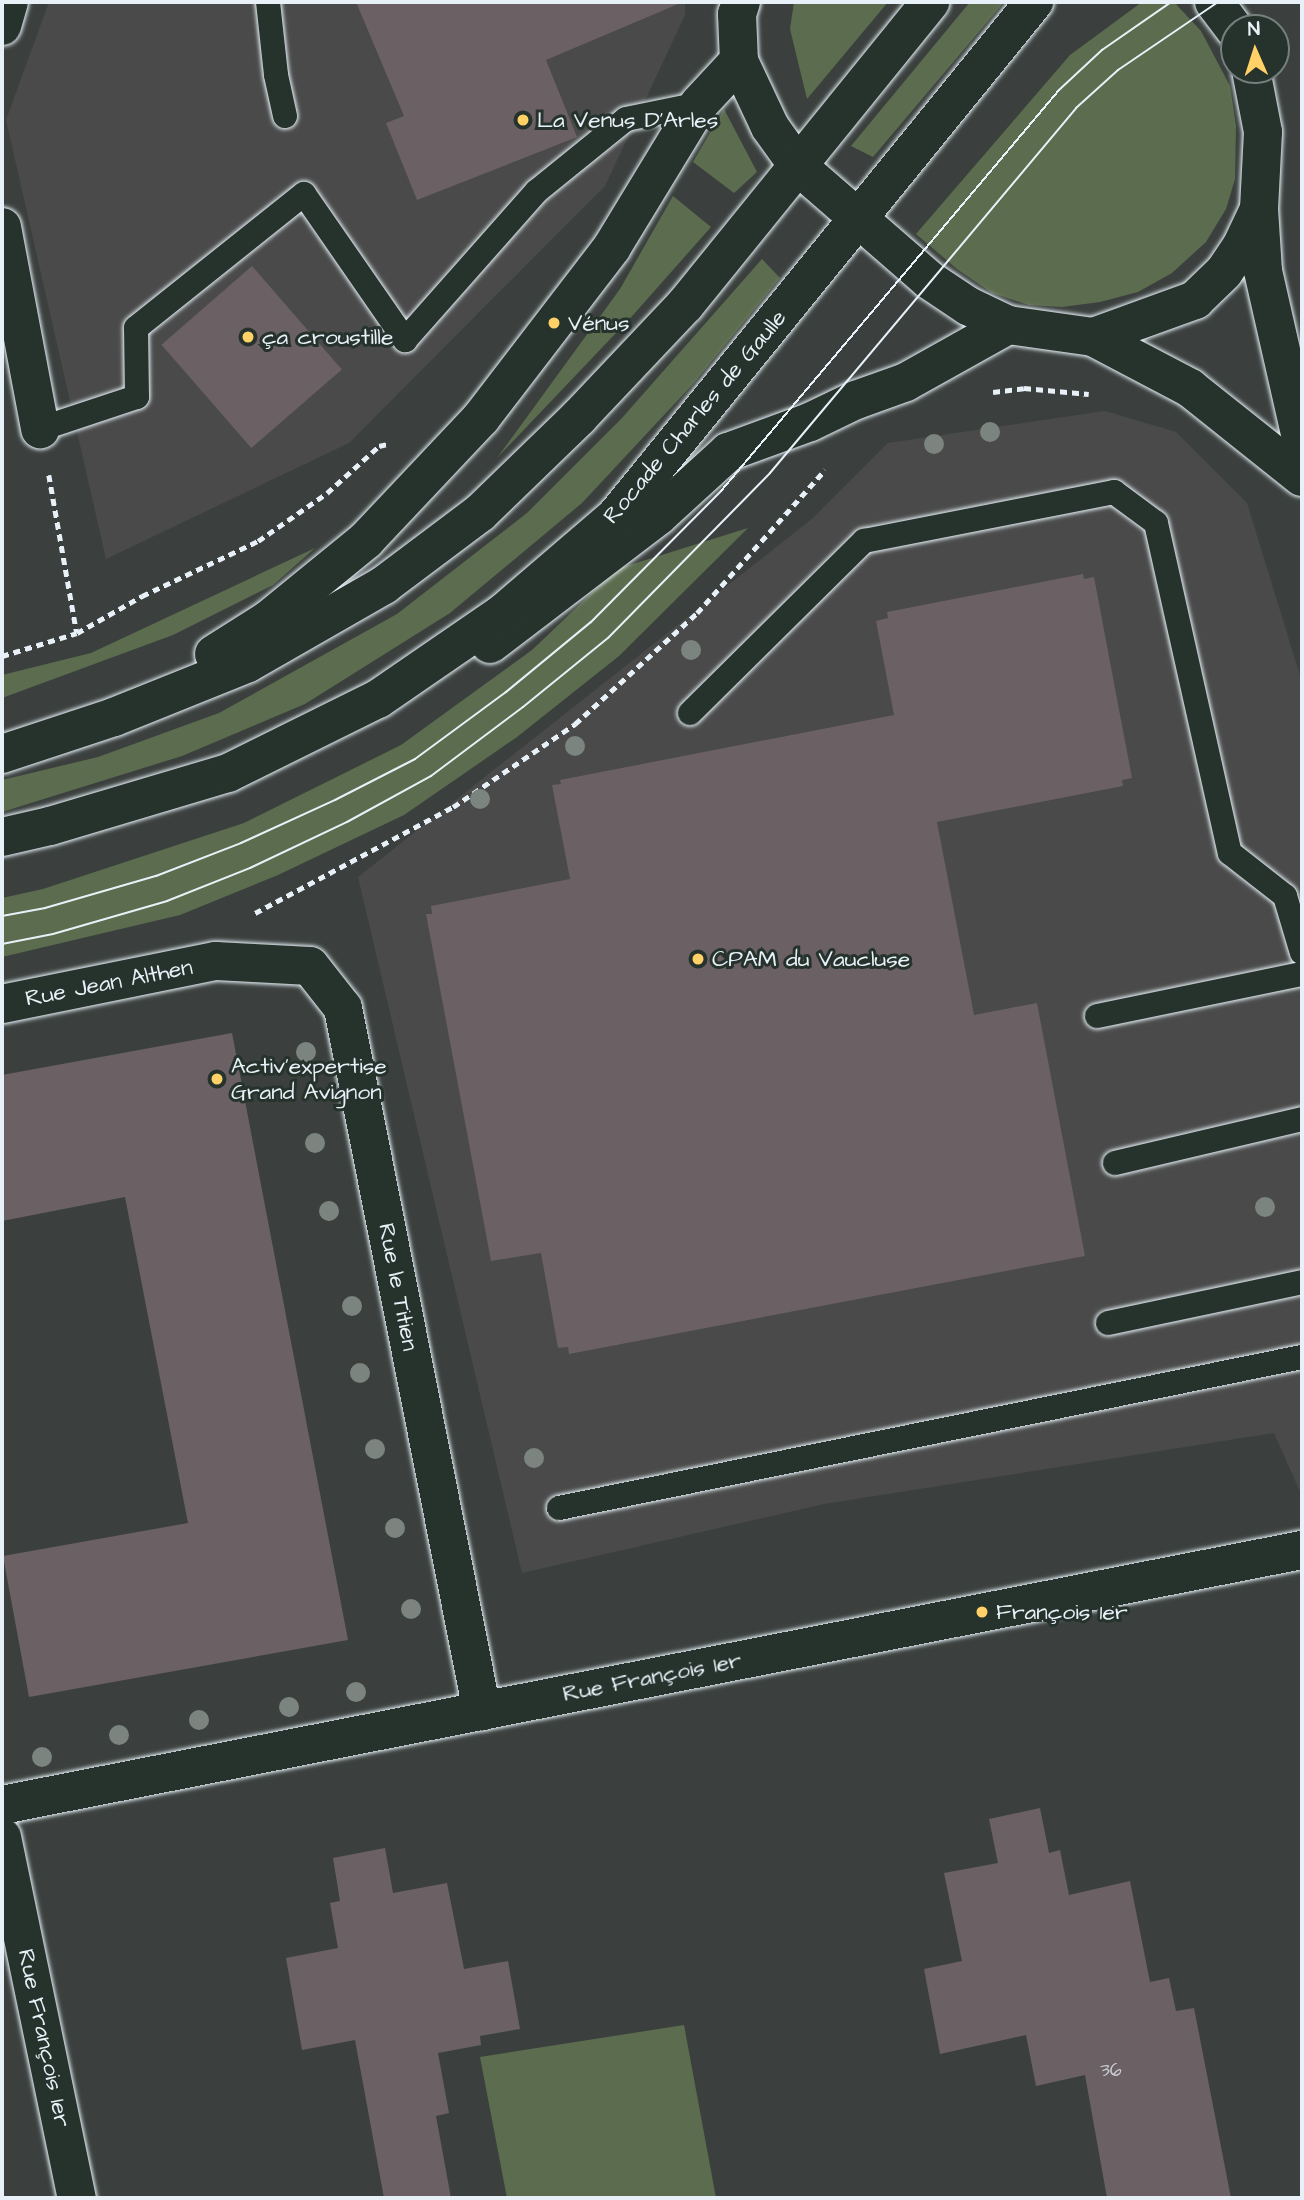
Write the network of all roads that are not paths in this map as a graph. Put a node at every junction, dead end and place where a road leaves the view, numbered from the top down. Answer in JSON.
{"nodes":[{"id":1,"x":9,"y":2,"type":"edge"},
{"id":2,"x":268,"y":2,"type":"edge"},
{"id":3,"x":930,"y":2,"type":"edge"},
{"id":4,"x":1034,"y":2,"type":"edge"},
{"id":5,"x":737,"y":6,"type":"edge"},
{"id":6,"x":2,"y":26,"type":"edge"},
{"id":7,"x":739,"y":61,"type":"junction"},
{"id":8,"x":1254,"y":84,"type":"edge"},
{"id":9,"x":699,"y":104,"type":"junction"},
{"id":10,"x":285,"y":116,"type":"dead end"},
{"id":11,"x":798,"y":166,"type":"junction"},
{"id":12,"x":1259,"y":209,"type":"junction"},
{"id":13,"x":860,"y":219,"type":"junction"},
{"id":14,"x":2,"y":227,"type":"edge"},
{"id":15,"x":1008,"y":325,"type":"junction"},
{"id":16,"x":1093,"y":337,"type":"junction"},
{"id":17,"x":40,"y":429,"type":"joint"},
{"id":18,"x":1302,"y":443,"type":"edge"},
{"id":19,"x":1302,"y":477,"type":"edge"},
{"id":20,"x":378,"y":699,"type":"junction"},
{"id":21,"x":690,"y":713,"type":"dead end"},
{"id":22,"x":114,"y":716,"type":"junction"},
{"id":23,"x":2,"y":754,"type":"edge"},
{"id":24,"x":2,"y":837,"type":"edge"},
{"id":25,"x":1302,"y":953,"type":"edge"},
{"id":26,"x":216,"y":961,"type":"joint"},
{"id":27,"x":1302,"y":974,"type":"edge"},
{"id":28,"x":2,"y":1004,"type":"edge"},
{"id":29,"x":1097,"y":1016,"type":"dead end"},
{"id":30,"x":1302,"y":1119,"type":"edge"},
{"id":31,"x":1115,"y":1163,"type":"dead end"},
{"id":32,"x":1302,"y":1282,"type":"edge"},
{"id":33,"x":1108,"y":1323,"type":"dead end"},
{"id":34,"x":1302,"y":1357,"type":"edge"},
{"id":35,"x":559,"y":1508,"type":"dead end"},
{"id":36,"x":1301,"y":1553,"type":"edge"},
{"id":37,"x":482,"y":1711,"type":"junction"},
{"id":38,"x":2,"y":1805,"type":"edge"},
{"id":39,"x":2,"y":1837,"type":"edge"},
{"id":40,"x":77,"y":2198,"type":"edge"}],
"edges":[{"from":1,"to":6,"type":"street"},
{"from":2,"to":10,"type":"lane"},
{"from":3,"to":11,"type":"street"},
{"from":4,"to":13,"type":"street","name":"Rocade Charles de Gaulle"},
{"from":5,"to":7,"type":"street"},
{"from":7,"to":9,"type":"street"},
{"from":7,"to":11,"type":"street"},
{"from":8,"to":12,"type":"street"},
{"from":9,"to":17,"type":"lane"},
{"from":9,"to":22,"type":"street"},
{"from":11,"to":13,"type":"street"},
{"from":11,"to":22,"type":"street"},
{"from":12,"to":16,"type":"street"},
{"from":12,"to":18,"type":"street"},
{"from":13,"to":15,"type":"street"},
{"from":13,"to":20,"type":"street","name":"Rocade Charles de Gaulle"},
{"from":14,"to":17,"type":"street"},
{"from":15,"to":16,"type":"street"},
{"from":15,"to":20,"type":"street"},
{"from":16,"to":19,"type":"street"},
{"from":20,"to":24,"type":"street","name":"Rocade Charles de Gaulle"},
{"from":21,"to":25,"type":"lane"},
{"from":22,"to":23,"type":"street"},
{"from":26,"to":28,"type":"street","name":"Rue Jean Althen"},
{"from":26,"to":37,"type":"street","name":"Rue le Titien"},
{"from":27,"to":29,"type":"lane"},
{"from":30,"to":31,"type":"lane"},
{"from":32,"to":33,"type":"lane"},
{"from":34,"to":35,"type":"lane"},
{"from":36,"to":37,"type":"street","name":"Rue François 1er"},
{"from":37,"to":38,"type":"street","name":"Rue François 1er"},
{"from":39,"to":40,"type":"street","name":"Rue François 1er"}]}
